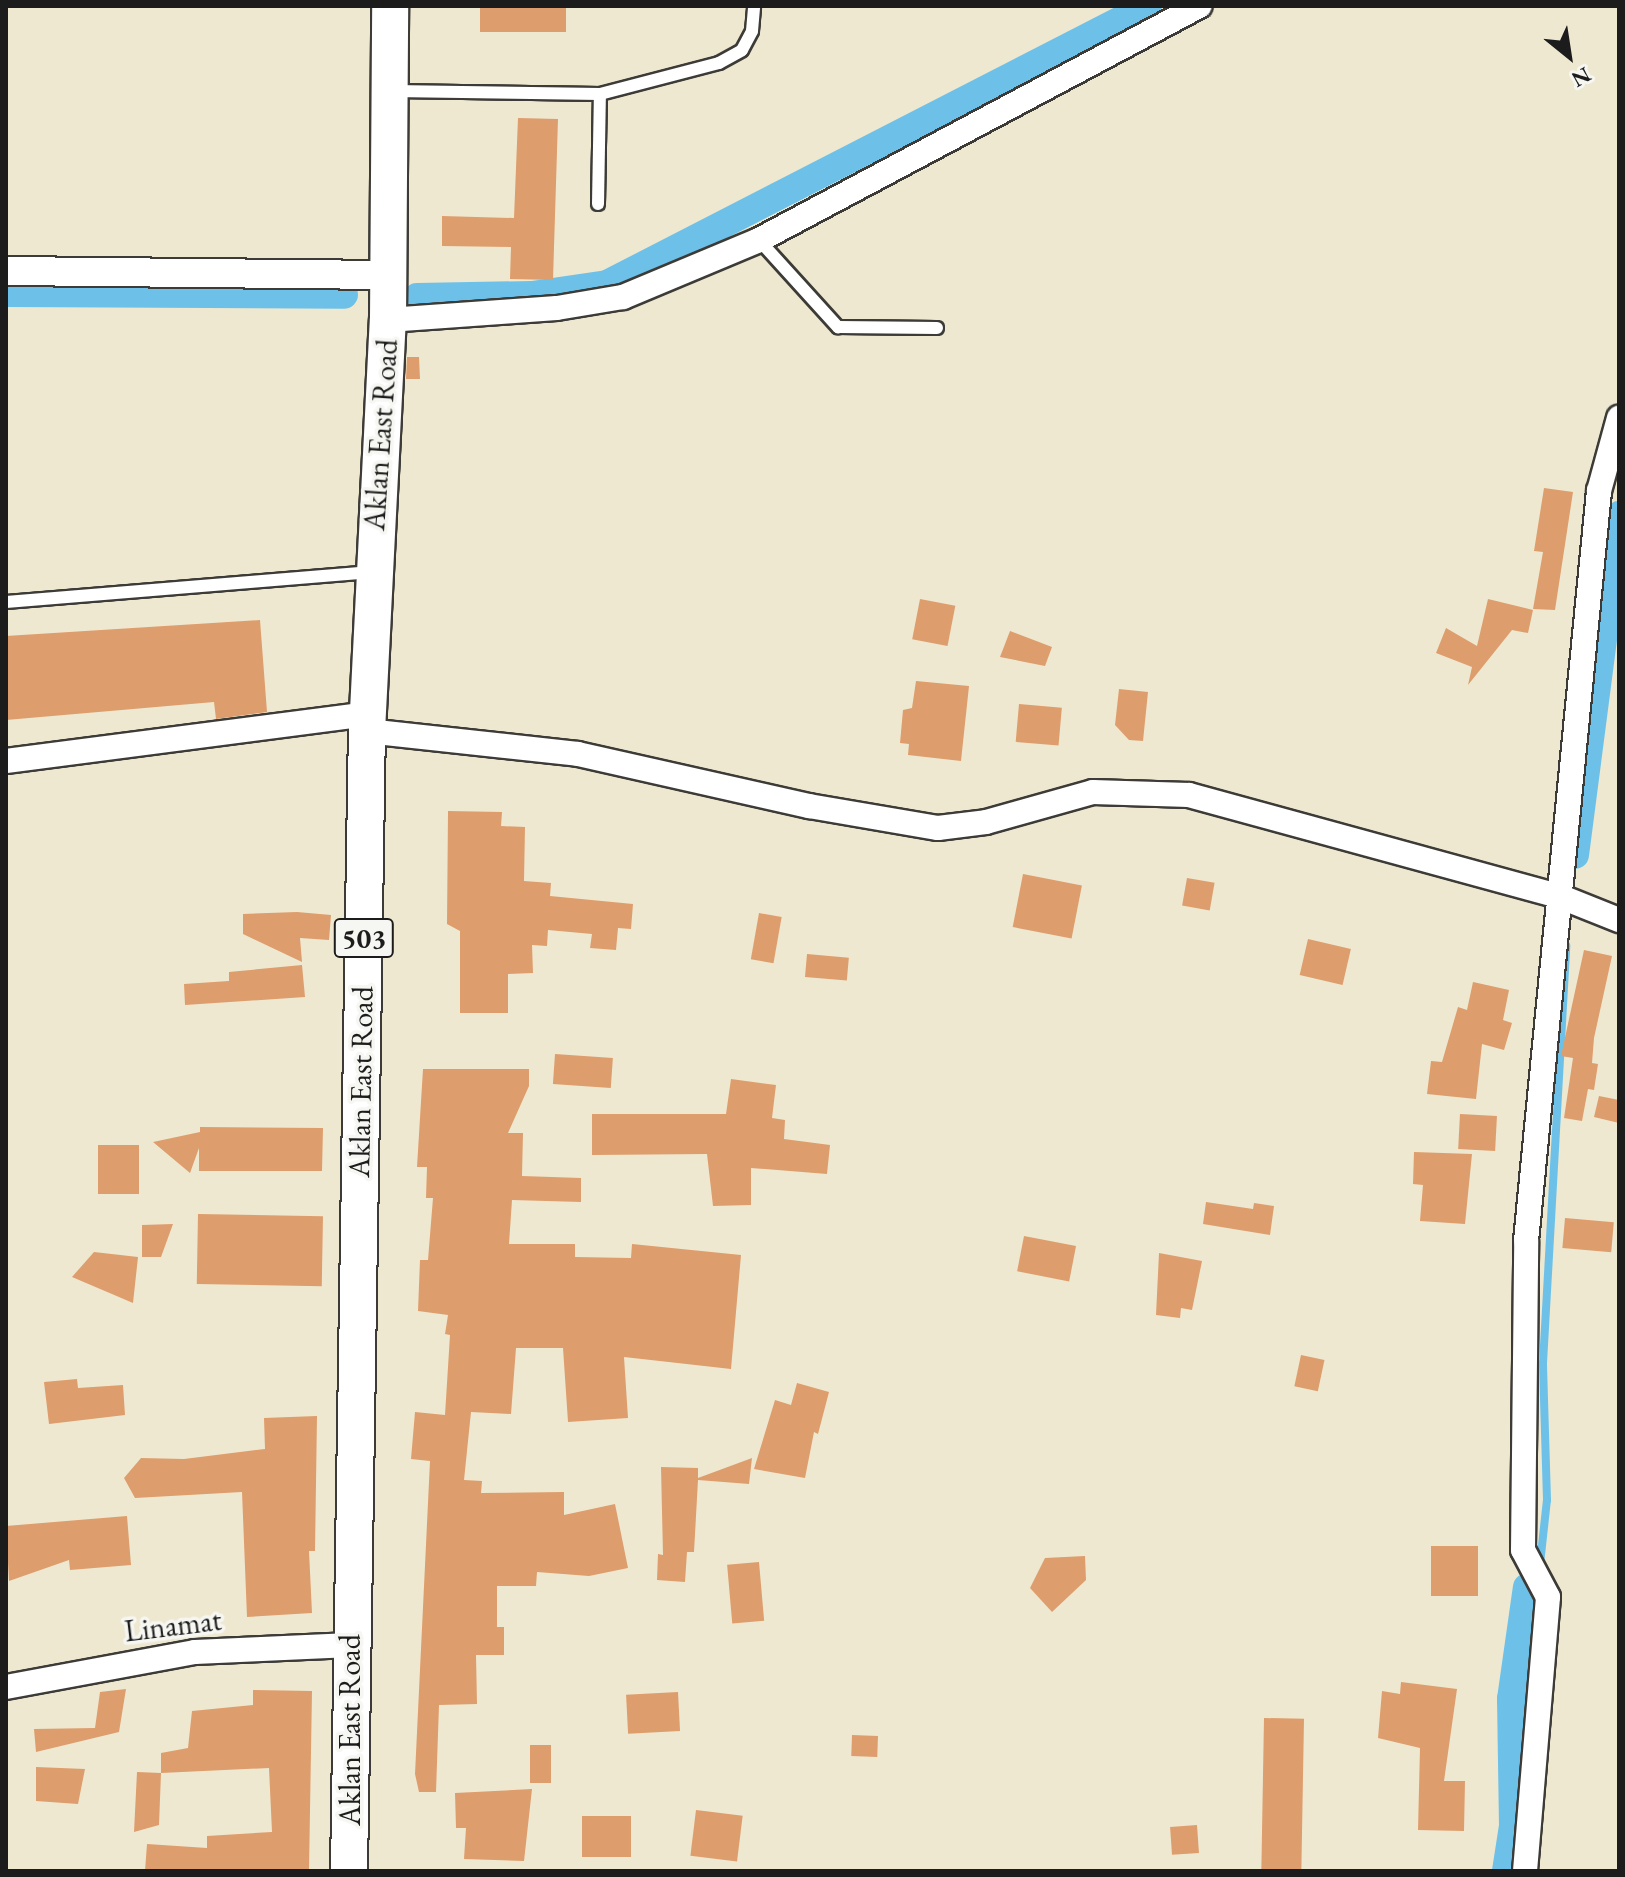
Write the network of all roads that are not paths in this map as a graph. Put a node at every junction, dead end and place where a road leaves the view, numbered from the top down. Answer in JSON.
{"nodes":[{"id":1,"x":390,"y":6,"type":"edge"},
{"id":2,"x":754,"y":6,"type":"edge"},
{"id":3,"x":1200,"y":6,"type":"edge"},
{"id":4,"x":390,"y":91,"type":"junction"},
{"id":5,"x":600,"y":94,"type":"junction"},
{"id":6,"x":598,"y":204,"type":"dead end"},
{"id":7,"x":759,"y":240,"type":"junction"},
{"id":8,"x":6,"y":271,"type":"edge"},
{"id":9,"x":389,"y":275,"type":"junction"},
{"id":10,"x":388,"y":320,"type":"junction"},
{"id":11,"x":937,"y":328,"type":"dead end"},
{"id":12,"x":1619,"y":418,"type":"edge"},
{"id":13,"x":372,"y":572,"type":"junction"},
{"id":14,"x":6,"y":602,"type":"edge"},
{"id":15,"x":368,"y":723,"type":"junction"},
{"id":16,"x":6,"y":761,"type":"edge"},
{"id":17,"x":1559,"y":896,"type":"junction"},
{"id":18,"x":1619,"y":920,"type":"edge"},
{"id":19,"x":351,"y":1645,"type":"junction"},
{"id":20,"x":6,"y":1687,"type":"edge"},
{"id":21,"x":349,"y":1871,"type":"edge"},
{"id":22,"x":1525,"y":1871,"type":"edge"}],
"edges":[{"from":1,"to":4,"type":"main road","name":"Aklan East Road","number":"503"},
{"from":2,"to":5,"type":"lane"},
{"from":3,"to":7,"type":"street"},
{"from":4,"to":5,"type":"lane"},
{"from":4,"to":9,"type":"main road","name":"Aklan East Road","number":"503"},
{"from":5,"to":6,"type":"lane"},
{"from":7,"to":10,"type":"street"},
{"from":7,"to":11,"type":"lane"},
{"from":8,"to":9,"type":"street"},
{"from":9,"to":10,"type":"main road","name":"Aklan East Road","number":"503"},
{"from":10,"to":13,"type":"main road","name":"Aklan East Road","number":"503"},
{"from":12,"to":17,"type":"street"},
{"from":13,"to":14,"type":"lane"},
{"from":13,"to":15,"type":"main road","name":"Aklan East Road","number":"503"},
{"from":15,"to":16,"type":"street"},
{"from":15,"to":17,"type":"street"},
{"from":15,"to":19,"type":"main road","name":"Aklan East Road","number":"503"},
{"from":17,"to":18,"type":"street"},
{"from":17,"to":22,"type":"street"},
{"from":19,"to":20,"type":"street","name":"Linamat"},
{"from":19,"to":21,"type":"main road","name":"Aklan East Road","number":"503"}]}
